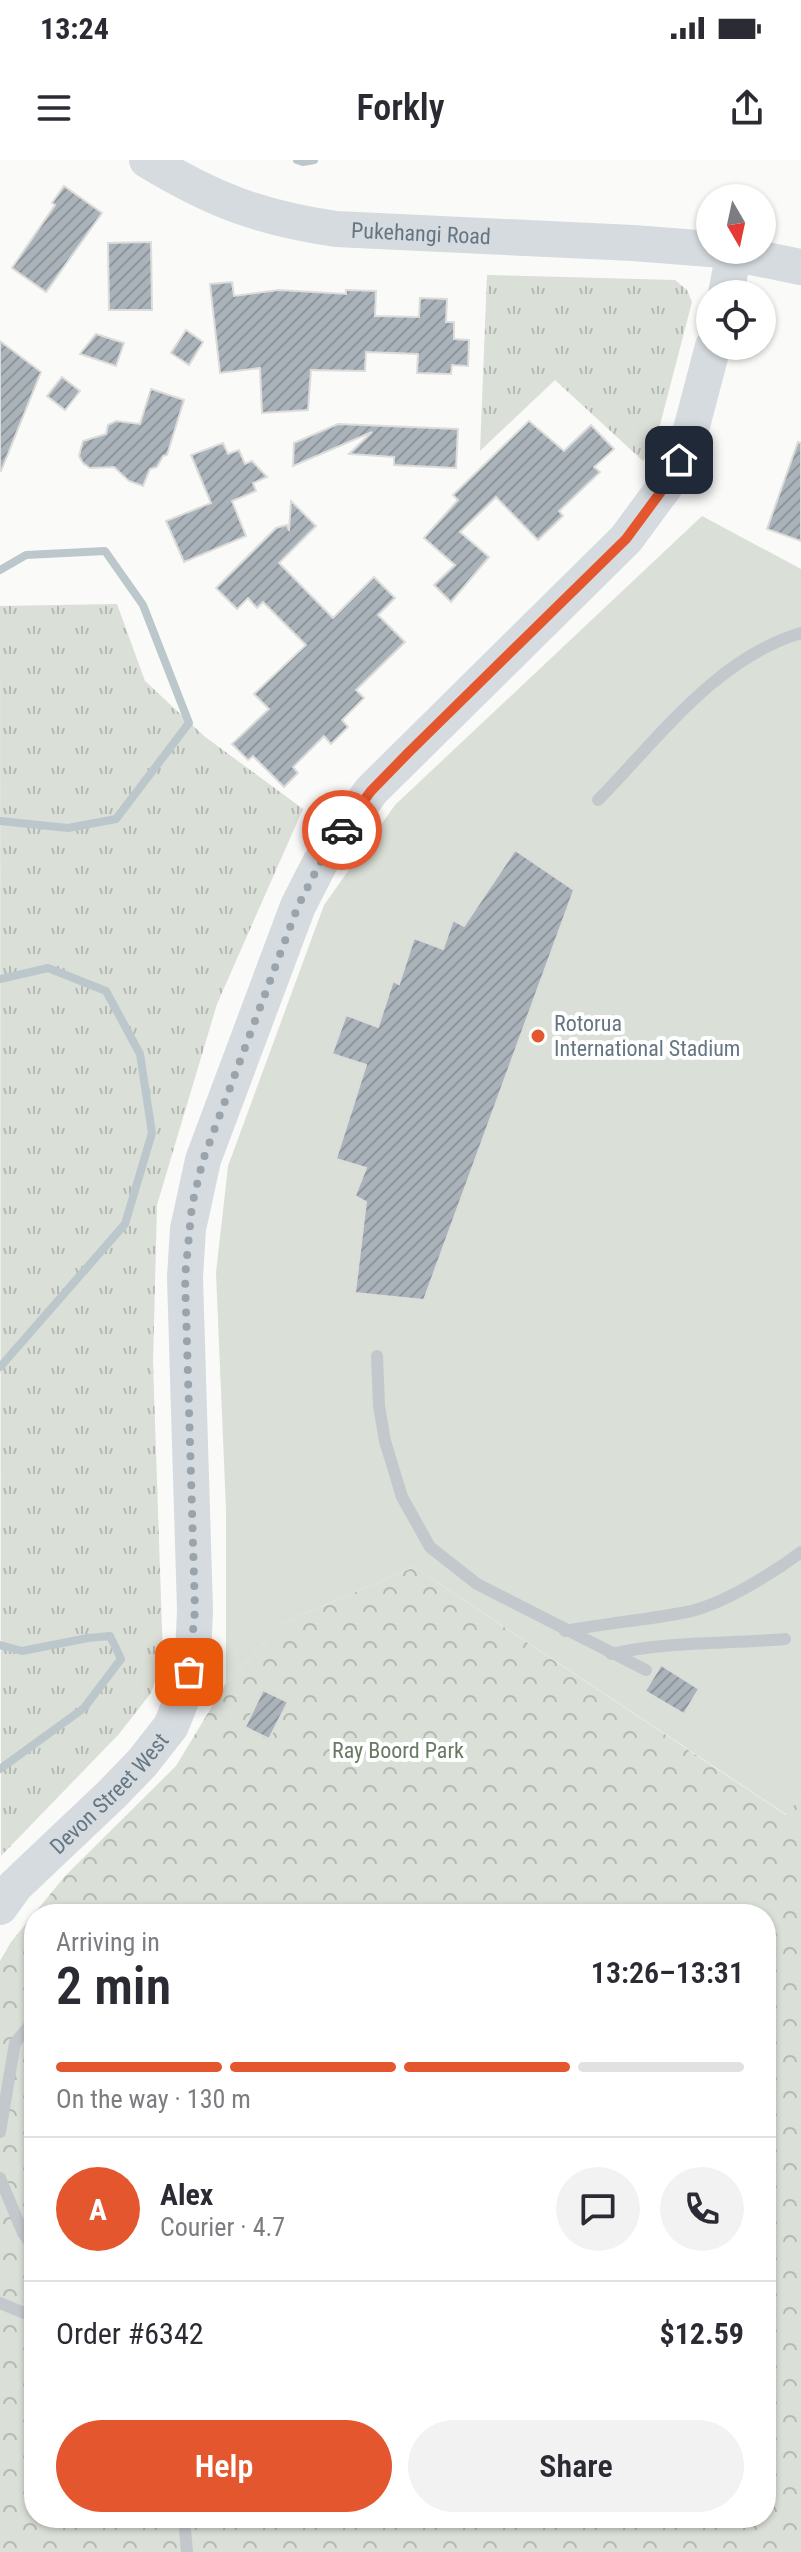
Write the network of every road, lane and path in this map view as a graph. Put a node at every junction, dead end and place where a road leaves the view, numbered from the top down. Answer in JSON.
{"nodes":[{"id":1,"x":147,"y":160,"type":"edge"},
{"id":2,"x":696,"y":248,"type":"edge"},
{"id":3,"x":776,"y":262,"type":"edge"},
{"id":4,"x":801,"y":267,"type":"edge"},
{"id":5,"x":709,"y":360,"type":"edge"},
{"id":6,"x":801,"y":633,"type":"edge"},
{"id":7,"x":598,"y":800,"type":"dead end"},
{"id":8,"x":377,"y":1356,"type":"dead end"},
{"id":9,"x":801,"y":1552,"type":"edge"},
{"id":10,"x":565,"y":1631,"type":"junction"},
{"id":11,"x":785,"y":1639,"type":"dead end"},
{"id":12,"x":611,"y":1654,"type":"junction"},
{"id":13,"x":646,"y":1670,"type":"dead end"},
{"id":14,"x":0,"y":1907,"type":"edge"},
{"id":15,"x":24,"y":2032,"type":"edge"},
{"id":16,"x":0,"y":2132,"type":"edge"},
{"id":17,"x":0,"y":2178,"type":"edge"},
{"id":18,"x":24,"y":2234,"type":"edge"},
{"id":19,"x":0,"y":2303,"type":"edge"},
{"id":20,"x":24,"y":2313,"type":"edge"},
{"id":21,"x":185,"y":2528,"type":"edge"},
{"id":22,"x":187,"y":2552,"type":"edge"}],
"edges":[{"from":1,"to":2,"type":"main road","name":"Pukehangi Road"},
{"from":3,"to":4,"type":"main road","name":"Pukehangi Road"},
{"from":5,"to":14,"type":"main road","name":"Devon Street West"},
{"from":6,"to":7,"type":"lane"},
{"from":8,"to":10,"type":"lane"},
{"from":9,"to":10,"type":"lane"},
{"from":10,"to":12,"type":"lane"},
{"from":11,"to":12,"type":"lane"},
{"from":12,"to":13,"type":"lane"},
{"from":15,"to":16,"type":"lane"},
{"from":17,"to":18,"type":"lane"},
{"from":19,"to":20,"type":"lane"},
{"from":21,"to":22,"type":"lane"}]}
